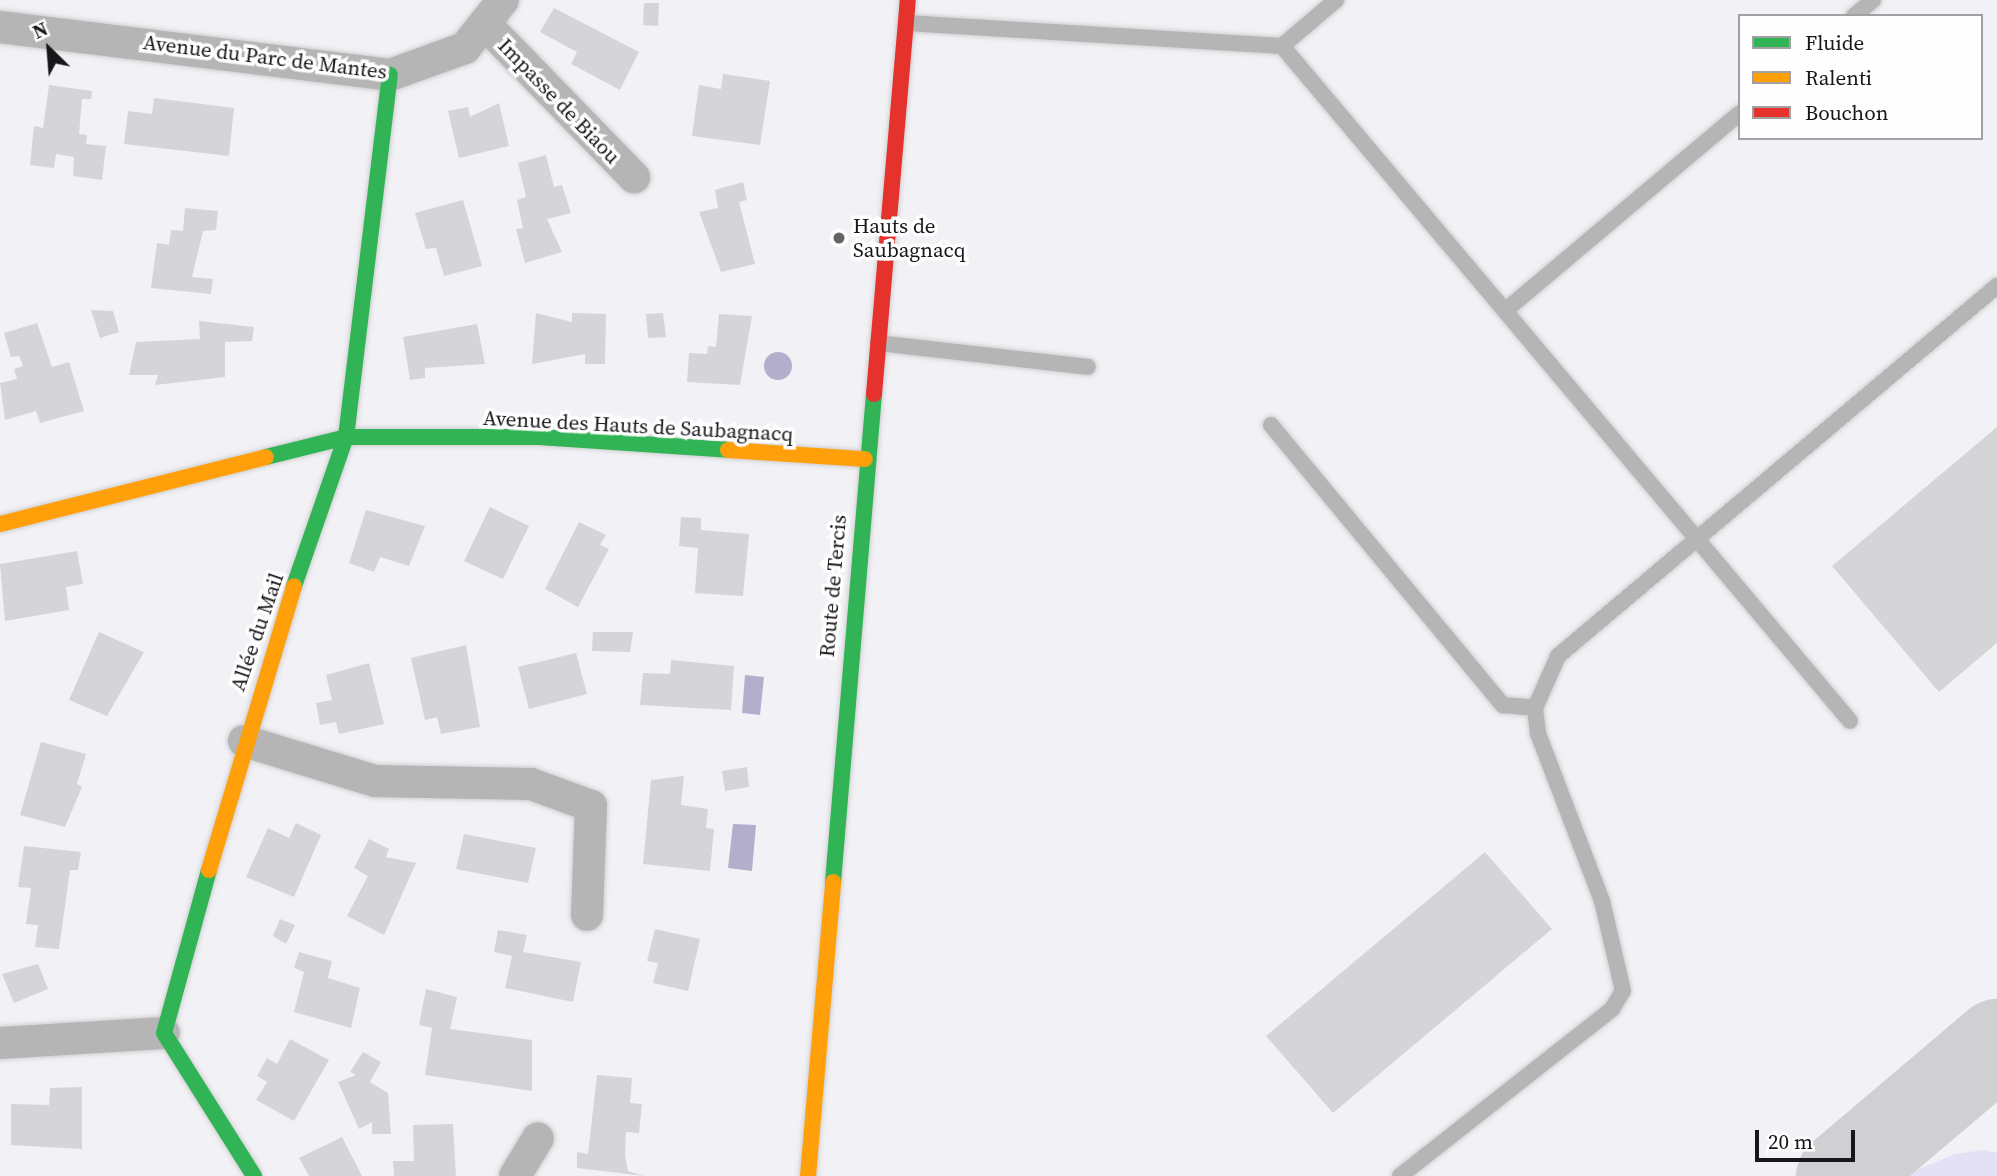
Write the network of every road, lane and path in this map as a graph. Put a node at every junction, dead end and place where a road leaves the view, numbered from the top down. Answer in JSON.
{"nodes":[{"id":1,"x":908,"y":0,"type":"edge"},
{"id":2,"x":1336,"y":0,"type":"edge"},
{"id":3,"x":1873,"y":0,"type":"edge"},
{"id":4,"x":494,"y":12,"type":"edge"},
{"id":5,"x":1856,"y":14,"type":"edge"},
{"id":6,"x":906,"y":23,"type":"junction"},
{"id":7,"x":0,"y":27,"type":"edge"},
{"id":8,"x":1282,"y":46,"type":"junction"},
{"id":9,"x":390,"y":75,"type":"junction"},
{"id":10,"x":1738,"y":115,"type":"edge"},
{"id":11,"x":634,"y":177,"type":"dead end"},
{"id":12,"x":1997,"y":286,"type":"edge"},
{"id":13,"x":1506,"y":310,"type":"junction"},
{"id":14,"x":876,"y":342,"type":"junction"},
{"id":15,"x":1088,"y":367,"type":"dead end"},
{"id":16,"x":1271,"y":425,"type":"dead end"},
{"id":17,"x":346,"y":437,"type":"junction"},
{"id":18,"x":865,"y":459,"type":"junction"},
{"id":19,"x":0,"y":524,"type":"edge"},
{"id":20,"x":1699,"y":539,"type":"junction"},
{"id":21,"x":1535,"y":708,"type":"junction"},
{"id":22,"x":1850,"y":721,"type":"dead end"},
{"id":23,"x":244,"y":741,"type":"junction"},
{"id":24,"x":586,"y":915,"type":"dead end"},
{"id":25,"x":164,"y":1033,"type":"junction"},
{"id":26,"x":0,"y":1042,"type":"edge"},
{"id":27,"x":538,"y":1138,"type":"dead end"},
{"id":28,"x":254,"y":1176,"type":"edge"},
{"id":29,"x":515,"y":1176,"type":"edge"},
{"id":30,"x":808,"y":1176,"type":"edge"},
{"id":31,"x":1400,"y":1176,"type":"edge"}],
"edges":[{"from":1,"to":6,"type":"street","name":"Route de Tercis"},
{"from":2,"to":8,"type":"lane"},
{"from":3,"to":5,"type":"lane"},
{"from":4,"to":9,"type":"street","name":"Avenue du Parc de Mantes"},
{"from":4,"to":11,"type":"street","name":"Impasse de Biaou"},
{"from":6,"to":8,"type":"lane"},
{"from":6,"to":14,"type":"street","name":"Route de Tercis"},
{"from":7,"to":9,"type":"street","name":"Avenue du Parc de Mantes"},
{"from":8,"to":13,"type":"lane"},
{"from":9,"to":17,"type":"street","name":"Allée du Mail"},
{"from":10,"to":13,"type":"lane"},
{"from":12,"to":20,"type":"lane"},
{"from":13,"to":20,"type":"lane"},
{"from":14,"to":15,"type":"lane"},
{"from":14,"to":18,"type":"street","name":"Route de Tercis"},
{"from":16,"to":21,"type":"lane"},
{"from":17,"to":18,"type":"street","name":"Avenue des Hauts de Saubagnacq"},
{"from":17,"to":19,"type":"street","name":"Avenue des Hauts de Saubagnacq"},
{"from":17,"to":23,"type":"street","name":"Allée du Mail"},
{"from":18,"to":30,"type":"street","name":"Route de Tercis"},
{"from":20,"to":21,"type":"lane"},
{"from":20,"to":22,"type":"lane"},
{"from":21,"to":31,"type":"lane"},
{"from":23,"to":24,"type":"street"},
{"from":23,"to":25,"type":"street","name":"Allée du Mail"},
{"from":25,"to":26,"type":"street"},
{"from":25,"to":28,"type":"street"},
{"from":27,"to":29,"type":"street"}]}
